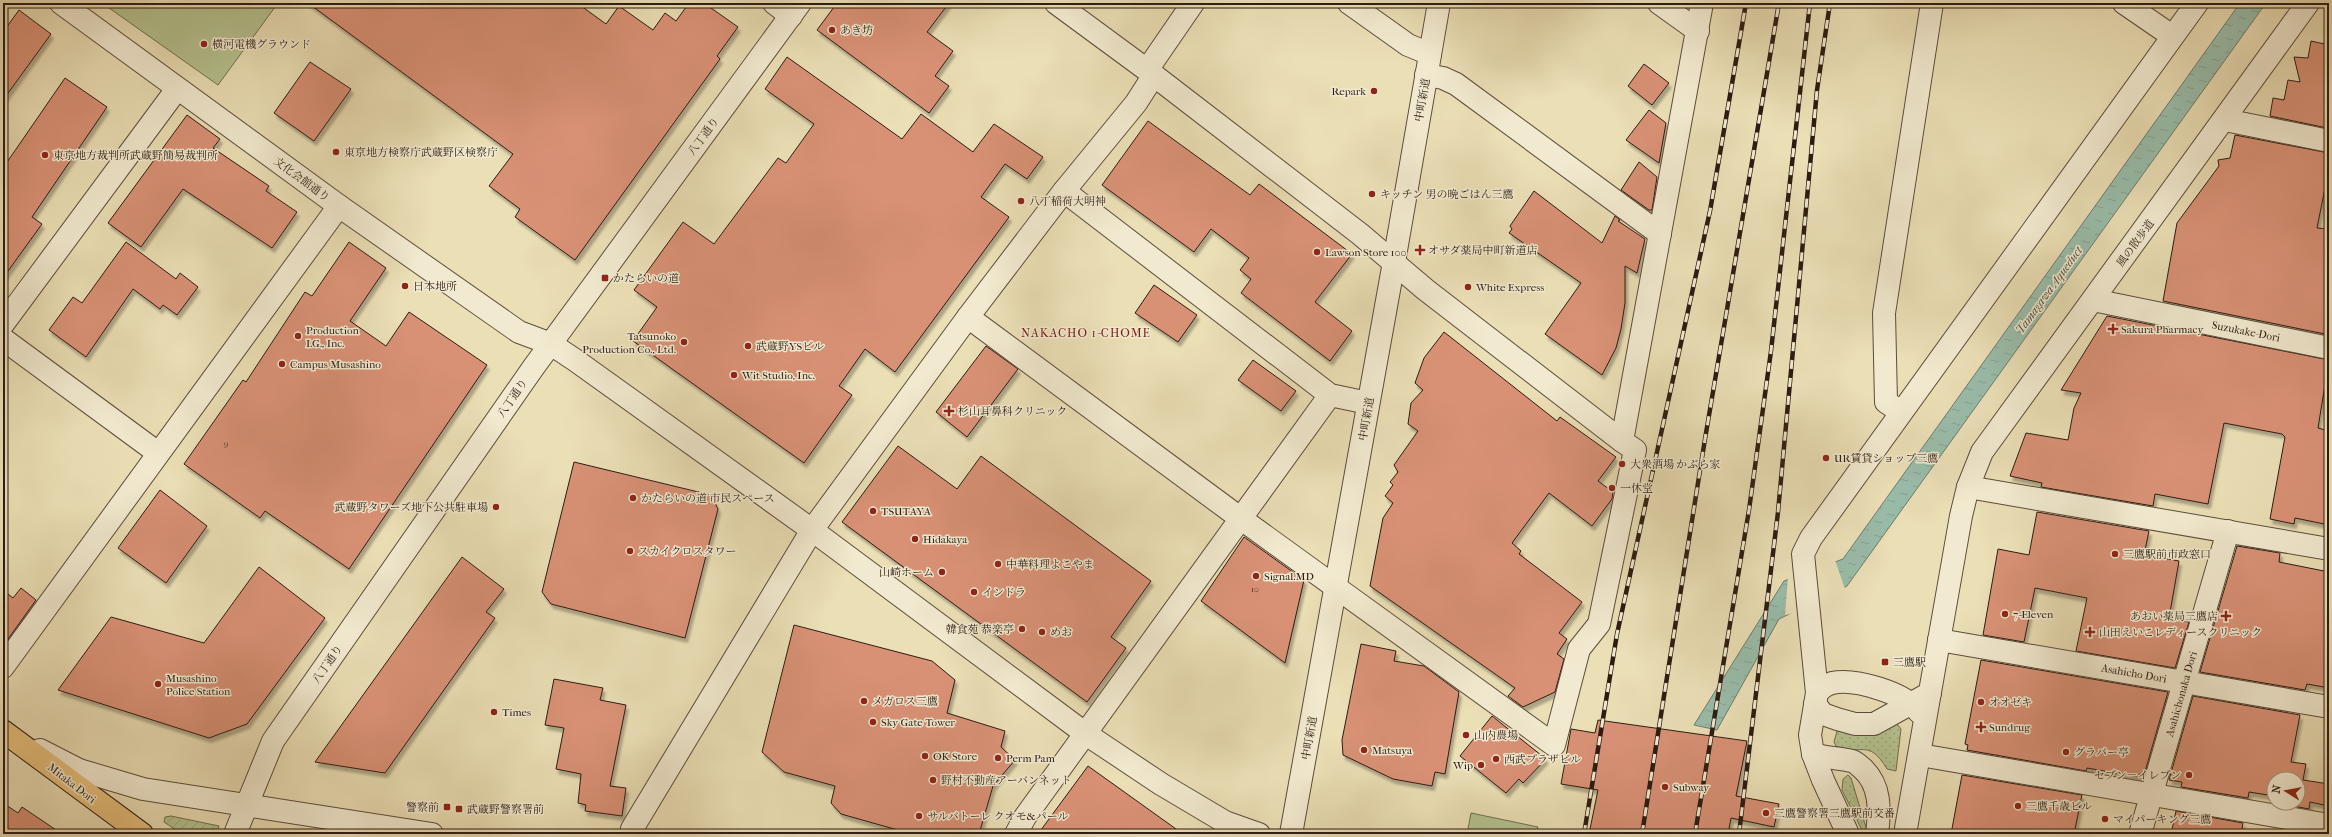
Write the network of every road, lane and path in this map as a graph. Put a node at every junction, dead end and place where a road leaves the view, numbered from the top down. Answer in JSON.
{"nodes":[{"id":1,"x":61,"y":3,"type":"edge"},
{"id":2,"x":774,"y":3,"type":"edge"},
{"id":3,"x":1056,"y":3,"type":"edge"},
{"id":4,"x":1193,"y":3,"type":"edge"},
{"id":5,"x":1349,"y":3,"type":"edge"},
{"id":6,"x":1439,"y":3,"type":"edge"},
{"id":7,"x":1660,"y":3,"type":"edge"},
{"id":8,"x":1702,"y":3,"type":"edge"},
{"id":9,"x":1932,"y":3,"type":"edge"},
{"id":10,"x":2124,"y":3,"type":"edge"},
{"id":11,"x":2197,"y":3,"type":"edge"},
{"id":12,"x":2308,"y":3,"type":"edge"},
{"id":13,"x":796,"y":10,"type":"edge"},
{"id":14,"x":1698,"y":31,"type":"junction"},
{"id":15,"x":2172,"y":36,"type":"junction"},
{"id":16,"x":1428,"y":65,"type":"junction"},
{"id":17,"x":1151,"y":72,"type":"junction"},
{"id":18,"x":177,"y":89,"type":"junction"},
{"id":19,"x":2225,"y":120,"type":"junction"},
{"id":20,"x":2329,"y":141,"type":"edge"},
{"id":21,"x":1064,"y":191,"type":"junction"},
{"id":22,"x":339,"y":206,"type":"junction"},
{"id":23,"x":1660,"y":234,"type":"junction"},
{"id":24,"x":1394,"y":262,"type":"junction"},
{"id":25,"x":2093,"y":300,"type":"junction"},
{"id":26,"x":968,"y":317,"type":"junction"},
{"id":27,"x":3,"y":324,"type":"edge"},
{"id":28,"x":3,"y":339,"type":"edge"},
{"id":29,"x":550,"y":344,"type":"junction"},
{"id":30,"x":2329,"y":348,"type":"edge"},
{"id":31,"x":1330,"y":395,"type":"junction"},
{"id":32,"x":1368,"y":403,"type":"junction"},
{"id":33,"x":1901,"y":412,"type":"junction"},
{"id":34,"x":1622,"y":441,"type":"junction"},
{"id":35,"x":158,"y":453,"type":"junction"},
{"id":36,"x":1968,"y":487,"type":"junction"},
{"id":37,"x":1240,"y":518,"type":"junction"},
{"id":38,"x":812,"y":530,"type":"junction"},
{"id":39,"x":2228,"y":531,"type":"junction"},
{"id":40,"x":2329,"y":549,"type":"edge"},
{"id":41,"x":1336,"y":586,"type":"junction"},
{"id":42,"x":1938,"y":640,"type":"junction"},
{"id":43,"x":3,"y":667,"type":"edge"},
{"id":44,"x":2184,"y":681,"type":"junction"},
{"id":45,"x":1930,"y":693,"type":"junction"},
{"id":46,"x":1816,"y":699,"type":"junction"},
{"id":47,"x":1910,"y":704,"type":"junction"},
{"id":48,"x":2329,"y":707,"type":"edge"},
{"id":49,"x":1926,"y":721,"type":"junction"},
{"id":50,"x":7,"y":733,"type":"edge"},
{"id":51,"x":1086,"y":734,"type":"junction"},
{"id":52,"x":1813,"y":754,"type":"junction"},
{"id":53,"x":1920,"y":755,"type":"junction"},
{"id":54,"x":2152,"y":795,"type":"junction"},
{"id":55,"x":247,"y":807,"type":"junction"},
{"id":56,"x":2329,"y":825,"type":"edge"},
{"id":57,"x":142,"y":834,"type":"edge"},
{"id":58,"x":235,"y":834,"type":"edge"},
{"id":59,"x":432,"y":834,"type":"edge"},
{"id":60,"x":631,"y":834,"type":"edge"},
{"id":61,"x":1016,"y":834,"type":"edge"},
{"id":62,"x":1259,"y":834,"type":"edge"},
{"id":63,"x":1291,"y":834,"type":"edge"},
{"id":64,"x":1848,"y":834,"type":"edge"},
{"id":65,"x":1877,"y":834,"type":"edge"},
{"id":66,"x":1905,"y":834,"type":"edge"},
{"id":67,"x":2140,"y":834,"type":"edge"}],
"edges":[{"from":1,"to":18,"type":"street","name":"文化会館通り"},
{"from":2,"to":13,"type":"street"},
{"from":3,"to":17,"type":"street"},
{"from":4,"to":17,"type":"street"},
{"from":5,"to":16,"type":"street"},
{"from":6,"to":16,"type":"street","name":"中町新道"},
{"from":7,"to":14,"type":"street"},
{"from":8,"to":14,"type":"street"},
{"from":9,"to":33,"type":"street"},
{"from":10,"to":15,"type":"street"},
{"from":11,"to":15,"type":"street"},
{"from":12,"to":19,"type":"street","name":"風の散歩道"},
{"from":13,"to":29,"type":"street","name":"八丁通り"},
{"from":14,"to":23,"type":"street"},
{"from":15,"to":33,"type":"street"},
{"from":16,"to":23,"type":"street"},
{"from":16,"to":24,"type":"street","name":"中町新道"},
{"from":17,"to":21,"type":"street"},
{"from":17,"to":24,"type":"street"},
{"from":18,"to":22,"type":"street","name":"文化会館通り"},
{"from":18,"to":27,"type":"street"},
{"from":19,"to":20,"type":"street"},
{"from":19,"to":25,"type":"street","name":"風の散歩道"},
{"from":21,"to":26,"type":"street"},
{"from":21,"to":31,"type":"street"},
{"from":22,"to":29,"type":"street","name":"文化会館通り"},
{"from":22,"to":35,"type":"street"},
{"from":23,"to":34,"type":"street"},
{"from":24,"to":32,"type":"street","name":"中町新道"},
{"from":24,"to":34,"type":"street"},
{"from":25,"to":30,"type":"street","name":"Suzukake-Dori"},
{"from":25,"to":36,"type":"street","name":"風の散歩道"},
{"from":26,"to":37,"type":"street"},
{"from":26,"to":38,"type":"street"},
{"from":28,"to":35,"type":"street"},
{"from":29,"to":38,"type":"street","name":"文化会館通り"},
{"from":29,"to":55,"type":"street","name":"八丁通り"},
{"from":31,"to":32,"type":"street"},
{"from":31,"to":37,"type":"street"},
{"from":32,"to":41,"type":"street","name":"中町新道"},
{"from":33,"to":46,"type":"street"},
{"from":34,"to":41,"type":"street"},
{"from":35,"to":43,"type":"street"},
{"from":36,"to":39,"type":"street"},
{"from":36,"to":42,"type":"street","name":"風の散歩道"},
{"from":37,"to":41,"type":"street"},
{"from":37,"to":51,"type":"street"},
{"from":38,"to":51,"type":"street","name":"文化会館通り"},
{"from":38,"to":60,"type":"street"},
{"from":39,"to":40,"type":"street"},
{"from":39,"to":44,"type":"street","name":"Asahichonaka Dori"},
{"from":41,"to":63,"type":"street","name":"中町新道"},
{"from":42,"to":44,"type":"street","name":"Asahicho Dori"},
{"from":42,"to":45,"type":"street","name":"風の散歩道"},
{"from":44,"to":48,"type":"street","name":"Asahicho Dori"},
{"from":44,"to":54,"type":"street","name":"Asahichonaka Dori"},
{"from":45,"to":47,"type":"street"},
{"from":45,"to":49,"type":"street","name":"風の散歩道"},
{"from":46,"to":47,"type":"street"},
{"from":46,"to":47,"type":"street"},
{"from":46,"to":52,"type":"street"},
{"from":47,"to":49,"type":"street"},
{"from":49,"to":53,"type":"street","name":"風の散歩道"},
{"from":50,"to":55,"type":"street"},
{"from":50,"to":57,"type":"main road","name":"Mitaka Dori"},
{"from":51,"to":61,"type":"street"},
{"from":51,"to":62,"type":"street","name":"文化会館通り"},
{"from":52,"to":64,"type":"street"},
{"from":52,"to":65,"type":"street"},
{"from":53,"to":54,"type":"street"},
{"from":53,"to":66,"type":"street","name":"風の散歩道"},
{"from":54,"to":56,"type":"street"},
{"from":54,"to":67,"type":"street","name":"Asahichonaka Dori"},
{"from":55,"to":58,"type":"street","name":"八丁通り"},
{"from":55,"to":59,"type":"street"}]}
